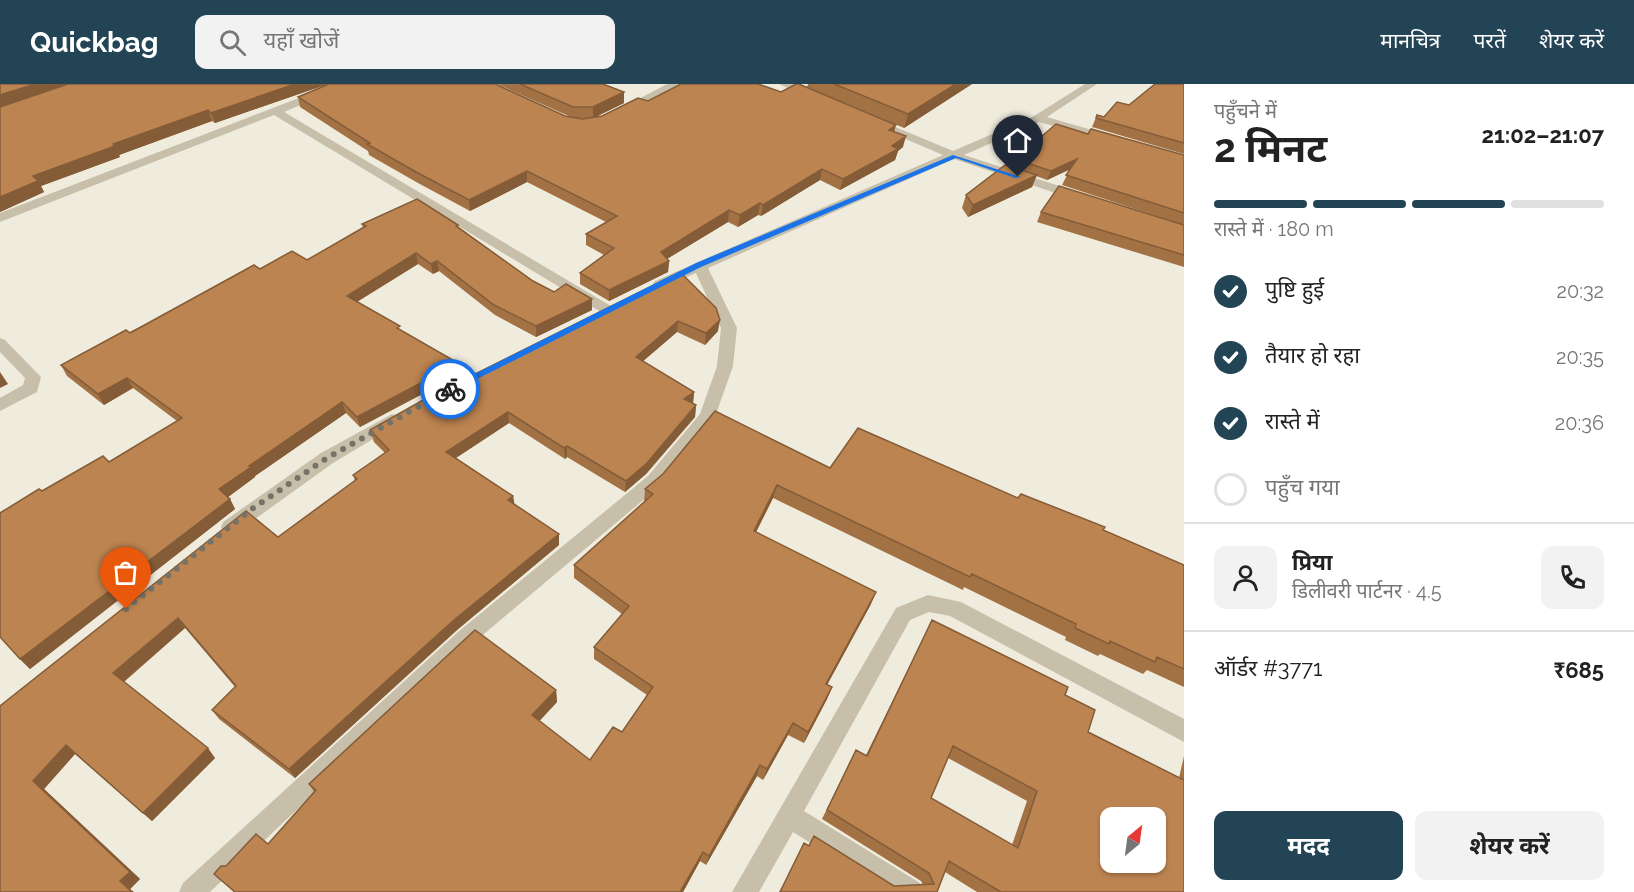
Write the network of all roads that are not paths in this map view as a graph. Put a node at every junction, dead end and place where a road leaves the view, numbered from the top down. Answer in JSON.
{"nodes":[{"id":1,"x":345,"y":84,"type":"edge"},
{"id":2,"x":675,"y":84,"type":"edge"},
{"id":3,"x":784,"y":84,"type":"edge"},
{"id":4,"x":1092,"y":84,"type":"edge"},
{"id":5,"x":827,"y":102,"type":"edge"},
{"id":6,"x":275,"y":111,"type":"junction"},
{"id":7,"x":859,"y":116,"type":"edge"},
{"id":8,"x":607,"y":118,"type":"edge"},
{"id":9,"x":1038,"y":118,"type":"junction"},
{"id":10,"x":1128,"y":144,"type":"edge"},
{"id":11,"x":955,"y":156,"type":"junction"},
{"id":12,"x":1097,"y":203,"type":"edge"},
{"id":13,"x":0,"y":218,"type":"edge"},
{"id":14,"x":699,"y":265,"type":"junction"},
{"id":15,"x":647,"y":290,"type":"edge"},
{"id":16,"x":585,"y":320,"type":"edge"},
{"id":17,"x":0,"y":343,"type":"edge"},
{"id":18,"x":0,"y":405,"type":"edge"},
{"id":19,"x":409,"y":410,"type":"edge"},
{"id":20,"x":215,"y":538,"type":"edge"},
{"id":21,"x":1184,"y":731,"type":"edge"},
{"id":22,"x":788,"y":815,"type":"junction"},
{"id":23,"x":192,"y":892,"type":"edge"},
{"id":24,"x":745,"y":892,"type":"edge"},
{"id":25,"x":911,"y":892,"type":"edge"}],
"edges":[{"from":1,"to":6,"type":"street"},
{"from":2,"to":8,"type":"street"},
{"from":3,"to":5,"type":"street"},
{"from":4,"to":9,"type":"street"},
{"from":6,"to":13,"type":"street"},
{"from":6,"to":16,"type":"street"},
{"from":7,"to":11,"type":"street"},
{"from":9,"to":10,"type":"street"},
{"from":9,"to":11,"type":"street"},
{"from":11,"to":12,"type":"street"},
{"from":11,"to":14,"type":"street"},
{"from":14,"to":15,"type":"street"},
{"from":14,"to":23,"type":"street"},
{"from":17,"to":18,"type":"street"},
{"from":19,"to":20,"type":"street"},
{"from":21,"to":22,"type":"street"},
{"from":22,"to":24,"type":"street"},
{"from":22,"to":25,"type":"street"}]}
